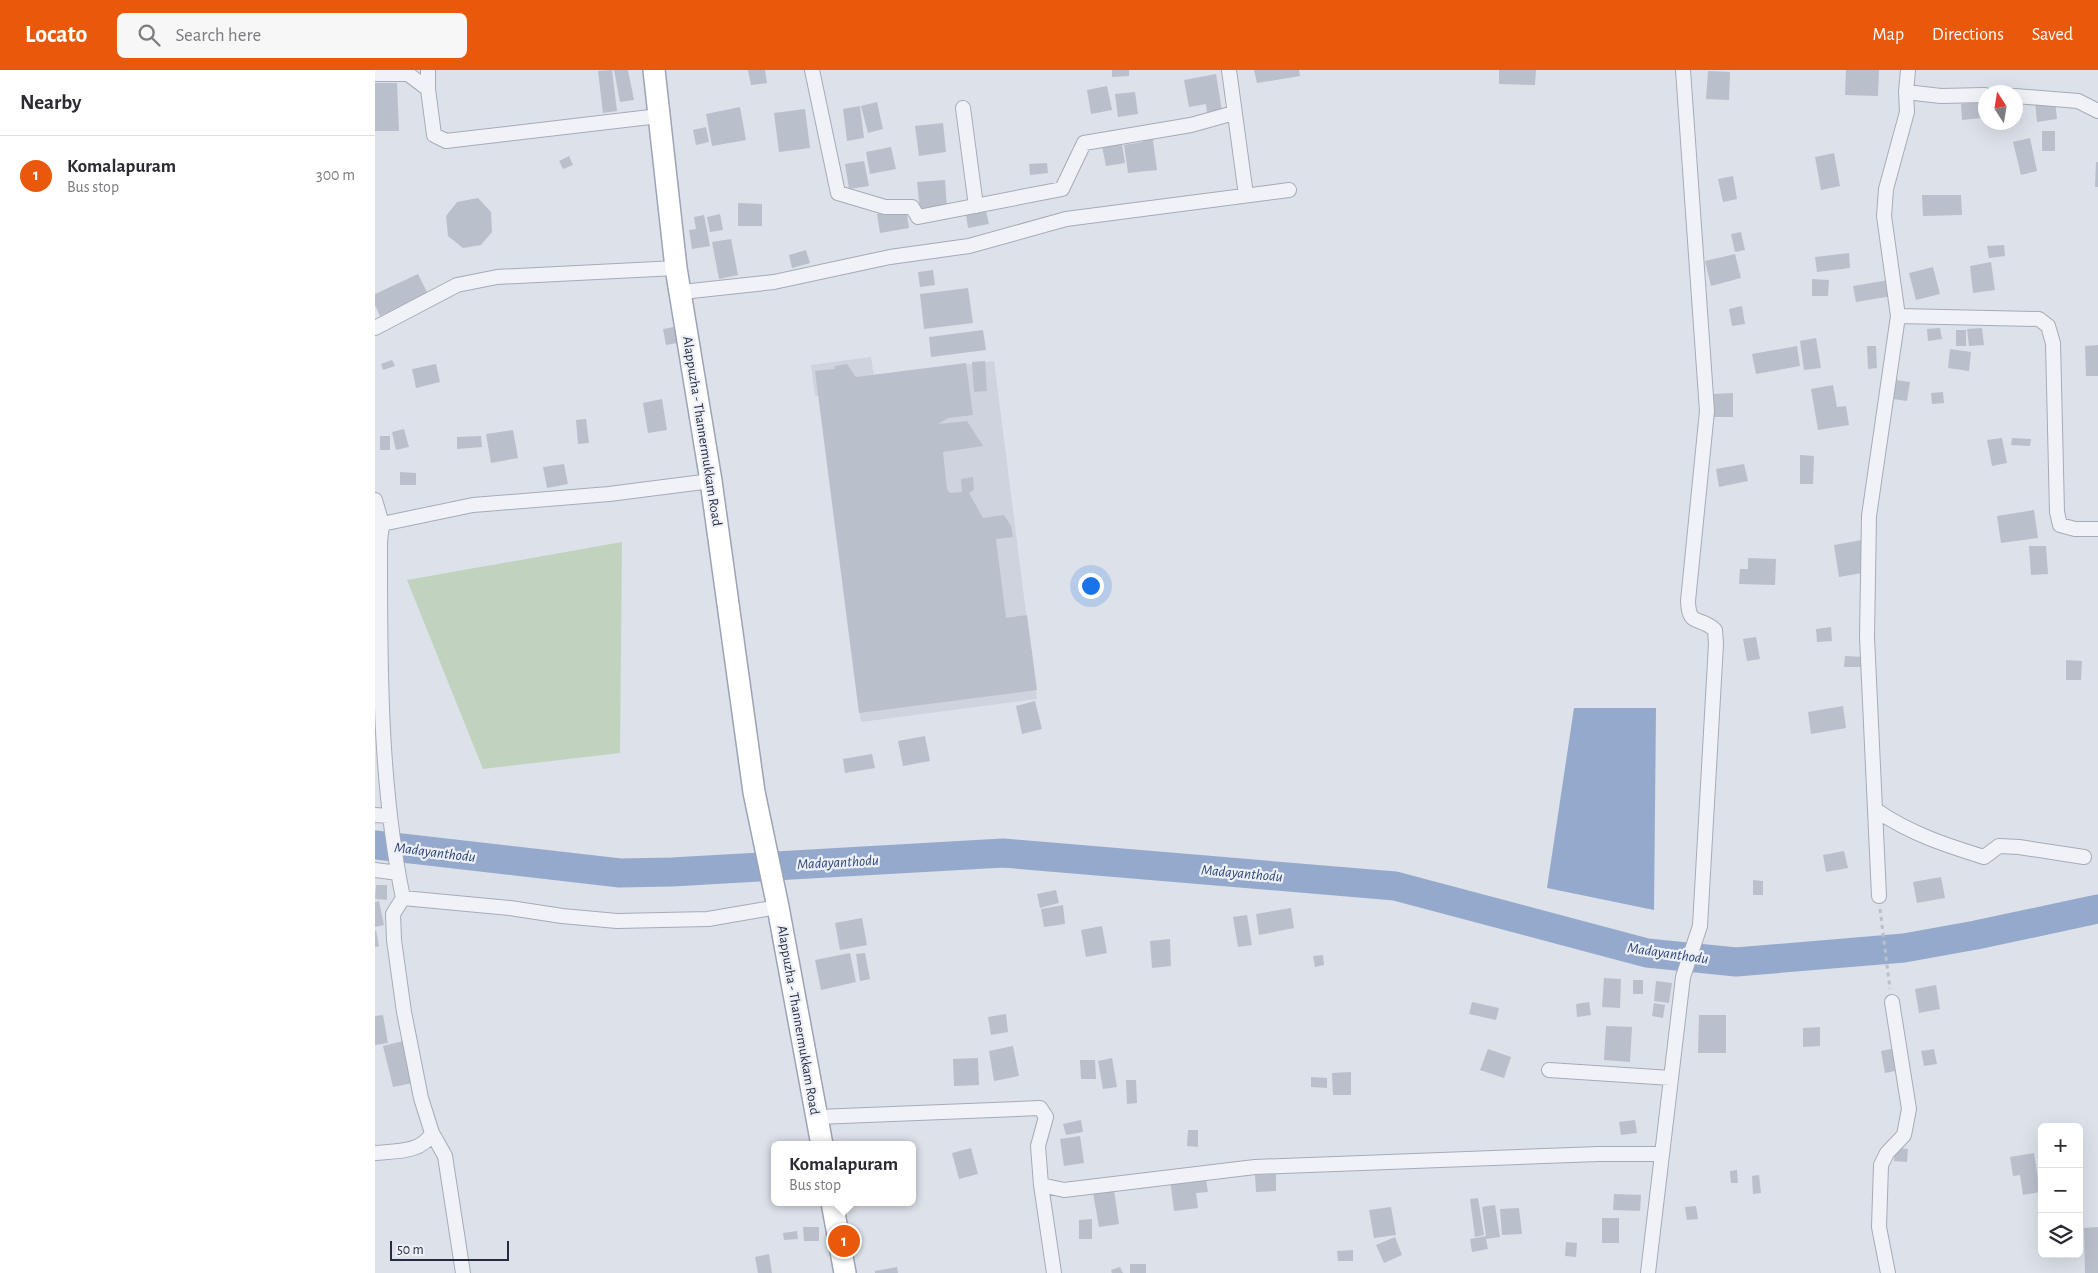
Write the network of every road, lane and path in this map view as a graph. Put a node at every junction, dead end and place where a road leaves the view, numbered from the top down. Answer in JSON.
{"nodes":[{"id":1,"x":428,"y":70,"type":"edge"},
{"id":2,"x":654,"y":70,"type":"edge"},
{"id":3,"x":812,"y":70,"type":"edge"},
{"id":4,"x":1229,"y":70,"type":"edge"},
{"id":5,"x":1683,"y":70,"type":"edge"},
{"id":6,"x":1908,"y":70,"type":"edge"},
{"id":7,"x":375,"y":74,"type":"edge"},
{"id":8,"x":428,"y":89,"type":"junction"},
{"id":9,"x":1906,"y":92,"type":"junction"},
{"id":10,"x":1978,"y":95,"type":"edge"},
{"id":11,"x":2023,"y":97,"type":"edge"},
{"id":12,"x":963,"y":108,"type":"dead end"},
{"id":13,"x":2098,"y":111,"type":"edge"},
{"id":14,"x":1235,"y":113,"type":"junction"},
{"id":15,"x":659,"y":116,"type":"junction"},
{"id":16,"x":1289,"y":190,"type":"dead end"},
{"id":17,"x":1246,"y":195,"type":"junction"},
{"id":18,"x":976,"y":206,"type":"junction"},
{"id":19,"x":677,"y":268,"type":"junction"},
{"id":20,"x":682,"y":292,"type":"junction"},
{"id":21,"x":1897,"y":316,"type":"junction"},
{"id":22,"x":375,"y":328,"type":"edge"},
{"id":23,"x":711,"y":482,"type":"junction"},
{"id":24,"x":375,"y":500,"type":"edge"},
{"id":25,"x":378,"y":527,"type":"edge"},
{"id":26,"x":2098,"y":529,"type":"edge"},
{"id":27,"x":1876,"y":810,"type":"junction"},
{"id":28,"x":382,"y":815,"type":"edge"},
{"id":29,"x":2084,"y":857,"type":"dead end"},
{"id":30,"x":375,"y":870,"type":"edge"},
{"id":31,"x":398,"y":873,"type":"junction"},
{"id":32,"x":1879,"y":896,"type":"joint"},
{"id":33,"x":403,"y":898,"type":"junction"},
{"id":34,"x":777,"y":901,"type":"junction"},
{"id":35,"x":1892,"y":1002,"type":"joint"},
{"id":36,"x":1549,"y":1070,"type":"dead end"},
{"id":37,"x":1671,"y":1078,"type":"junction"},
{"id":38,"x":817,"y":1118,"type":"junction"},
{"id":39,"x":432,"y":1133,"type":"junction"},
{"id":40,"x":821,"y":1141,"type":"edge"},
{"id":41,"x":375,"y":1153,"type":"edge"},
{"id":42,"x":1662,"y":1154,"type":"junction"},
{"id":43,"x":1041,"y":1185,"type":"junction"},
{"id":44,"x":834,"y":1206,"type":"edge"},
{"id":45,"x":463,"y":1273,"type":"edge"},
{"id":46,"x":845,"y":1273,"type":"edge"},
{"id":47,"x":1054,"y":1273,"type":"edge"},
{"id":48,"x":1648,"y":1273,"type":"edge"},
{"id":49,"x":1888,"y":1273,"type":"edge"}],
"edges":[{"from":1,"to":8,"type":"street"},
{"from":2,"to":15,"type":"main road","name":"Alappuzha - Thannermukkam Road"},
{"from":3,"to":18,"type":"street"},
{"from":4,"to":14,"type":"street"},
{"from":5,"to":37,"type":"street"},
{"from":6,"to":9,"type":"street"},
{"from":7,"to":8,"type":"street"},
{"from":8,"to":15,"type":"street"},
{"from":9,"to":10,"type":"street"},
{"from":9,"to":21,"type":"street"},
{"from":11,"to":13,"type":"street"},
{"from":12,"to":18,"type":"street"},
{"from":14,"to":17,"type":"street"},
{"from":14,"to":18,"type":"street"},
{"from":15,"to":19,"type":"main road","name":"Alappuzha - Thannermukkam Road"},
{"from":16,"to":17,"type":"street"},
{"from":17,"to":20,"type":"street"},
{"from":19,"to":20,"type":"main road","name":"Alappuzha - Thannermukkam Road"},
{"from":19,"to":22,"type":"street"},
{"from":20,"to":23,"type":"main road","name":"Alappuzha - Thannermukkam Road"},
{"from":21,"to":26,"type":"street"},
{"from":21,"to":27,"type":"street"},
{"from":23,"to":25,"type":"street"},
{"from":23,"to":34,"type":"main road","name":"Alappuzha - Thannermukkam Road"},
{"from":24,"to":25,"type":"street"},
{"from":25,"to":28,"type":"street"},
{"from":27,"to":29,"type":"street"},
{"from":27,"to":32,"type":"street"},
{"from":28,"to":31,"type":"street"},
{"from":30,"to":31,"type":"street"},
{"from":31,"to":33,"type":"street"},
{"from":32,"to":35,"type":"path"},
{"from":33,"to":34,"type":"street"},
{"from":33,"to":39,"type":"street"},
{"from":34,"to":38,"type":"main road","name":"Alappuzha - Thannermukkam Road"},
{"from":35,"to":49,"type":"street"},
{"from":36,"to":37,"type":"street"},
{"from":37,"to":42,"type":"street"},
{"from":38,"to":40,"type":"main road","name":"Alappuzha - Thannermukkam Road"},
{"from":38,"to":43,"type":"street"},
{"from":39,"to":41,"type":"street"},
{"from":39,"to":45,"type":"street"},
{"from":42,"to":43,"type":"street"},
{"from":42,"to":48,"type":"street"},
{"from":43,"to":47,"type":"street"},
{"from":44,"to":46,"type":"main road"}]}
